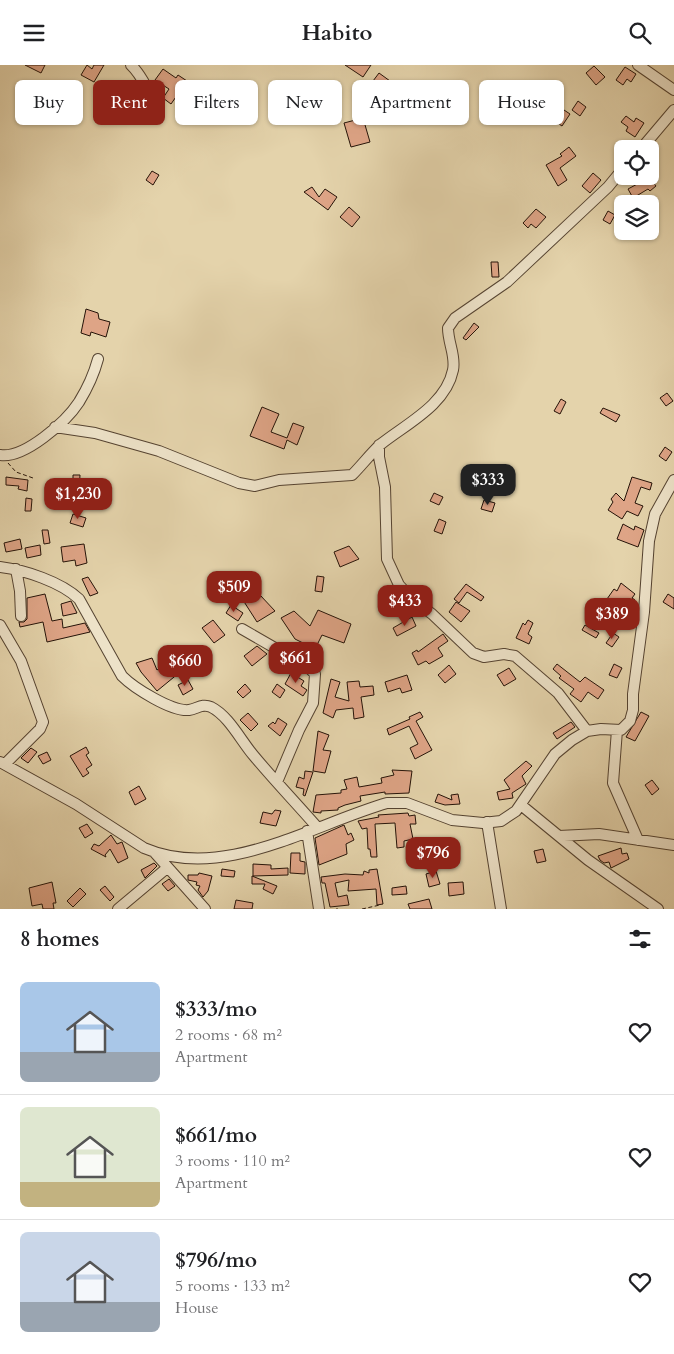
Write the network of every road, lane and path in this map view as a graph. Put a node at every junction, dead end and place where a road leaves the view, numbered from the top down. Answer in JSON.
{"nodes":[{"id":1,"x":131,"y":65,"type":"edge"},
{"id":2,"x":638,"y":65,"type":"edge"},
{"id":3,"x":144,"y":80,"type":"edge"},
{"id":4,"x":674,"y":90,"type":"edge"},
{"id":5,"x":674,"y":110,"type":"edge"},
{"id":6,"x":649,"y":140,"type":"edge"},
{"id":7,"x":614,"y":180,"type":"edge"},
{"id":8,"x":98,"y":359,"type":"dead end"},
{"id":9,"x":55,"y":427,"type":"junction"},
{"id":10,"x":379,"y":445,"type":"junction"},
{"id":11,"x":0,"y":455,"type":"edge"},
{"id":12,"x":33,"y":478,"type":"dead end"},
{"id":13,"x":674,"y":480,"type":"edge"},
{"id":14,"x":0,"y":567,"type":"edge"},
{"id":15,"x":16,"y":569,"type":"junction"},
{"id":16,"x":20,"y":616,"type":"dead end"},
{"id":17,"x":0,"y":625,"type":"edge"},
{"id":18,"x":242,"y":629,"type":"dead end"},
{"id":19,"x":617,"y":730,"type":"junction"},
{"id":20,"x":587,"y":731,"type":"junction"},
{"id":21,"x":3,"y":763,"type":"edge"},
{"id":22,"x":277,"y":782,"type":"junction"},
{"id":23,"x":521,"y":805,"type":"junction"},
{"id":24,"x":487,"y":823,"type":"junction"},
{"id":25,"x":312,"y":829,"type":"junction"},
{"id":26,"x":560,"y":836,"type":"junction"},
{"id":27,"x":638,"y":839,"type":"junction"},
{"id":28,"x":674,"y":845,"type":"edge"},
{"id":29,"x":156,"y":853,"type":"junction"},
{"id":30,"x":167,"y":868,"type":"junction"},
{"id":31,"x":380,"y":905,"type":"dead end"},
{"id":32,"x":118,"y":909,"type":"edge"},
{"id":33,"x":205,"y":909,"type":"edge"},
{"id":34,"x":319,"y":909,"type":"edge"},
{"id":35,"x":362,"y":909,"type":"edge"},
{"id":36,"x":501,"y":909,"type":"edge"},
{"id":37,"x":658,"y":909,"type":"edge"}],
"edges":[{"from":1,"to":3,"type":"street"},
{"from":2,"to":4,"type":"street"},
{"from":5,"to":6,"type":"street"},
{"from":7,"to":10,"type":"street"},
{"from":8,"to":9,"type":"street"},
{"from":9,"to":10,"type":"street"},
{"from":9,"to":11,"type":"street"},
{"from":10,"to":20,"type":"street"},
{"from":11,"to":12,"type":"path"},
{"from":13,"to":19,"type":"street"},
{"from":14,"to":15,"type":"street"},
{"from":15,"to":16,"type":"street"},
{"from":15,"to":22,"type":"street"},
{"from":17,"to":21,"type":"street"},
{"from":18,"to":22,"type":"street"},
{"from":19,"to":20,"type":"street"},
{"from":19,"to":27,"type":"street"},
{"from":20,"to":23,"type":"street"},
{"from":21,"to":29,"type":"street"},
{"from":22,"to":25,"type":"street"},
{"from":23,"to":24,"type":"street"},
{"from":23,"to":26,"type":"street"},
{"from":24,"to":25,"type":"street"},
{"from":24,"to":36,"type":"street"},
{"from":25,"to":29,"type":"street"},
{"from":25,"to":34,"type":"street"},
{"from":26,"to":27,"type":"street"},
{"from":26,"to":37,"type":"street"},
{"from":27,"to":28,"type":"street"},
{"from":29,"to":30,"type":"street"},
{"from":30,"to":32,"type":"street"},
{"from":30,"to":33,"type":"street"},
{"from":31,"to":35,"type":"path"}]}
